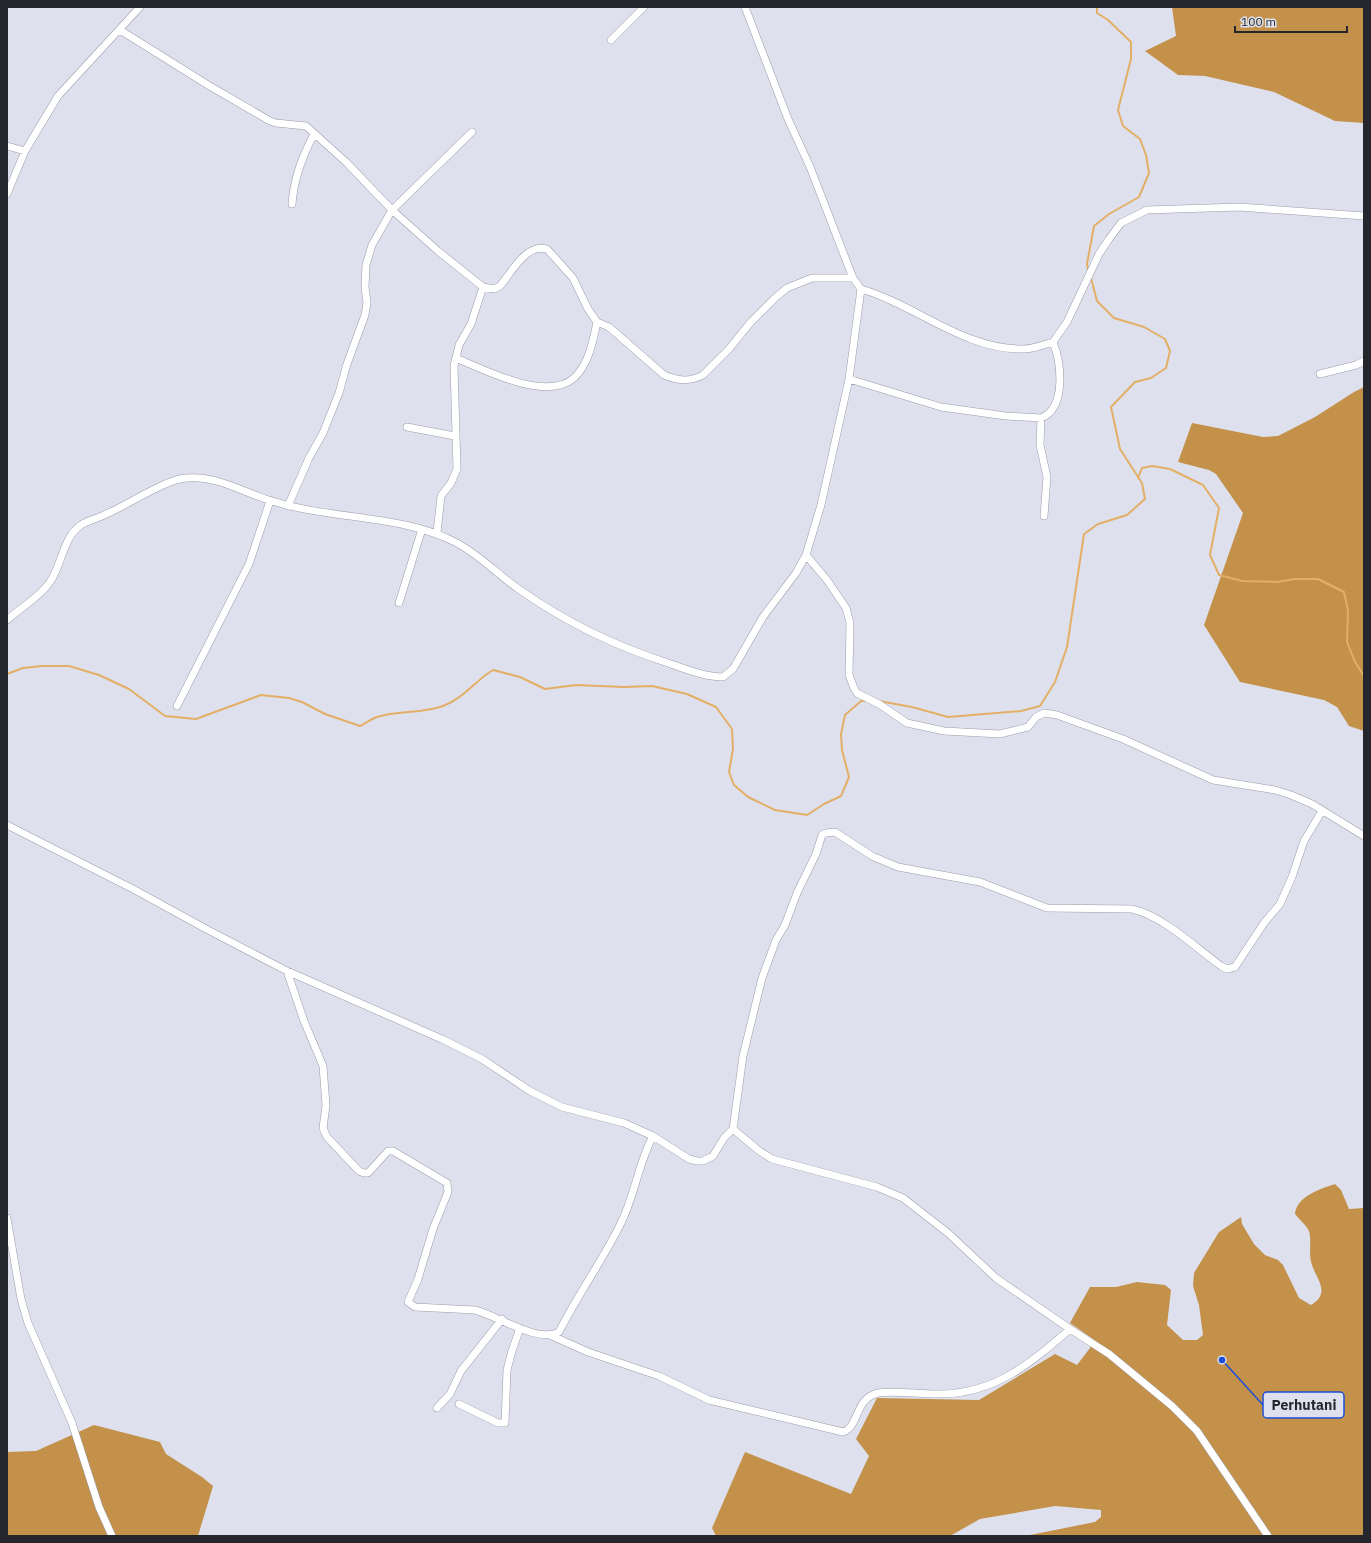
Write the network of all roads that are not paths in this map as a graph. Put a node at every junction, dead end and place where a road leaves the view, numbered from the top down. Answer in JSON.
{"nodes":[{"id":1,"x":140,"y":7,"type":"edge"},
{"id":2,"x":644,"y":7,"type":"edge"},
{"id":3,"x":745,"y":7,"type":"edge"},
{"id":4,"x":120,"y":30,"type":"junction"},
{"id":5,"x":611,"y":40,"type":"dead end"},
{"id":6,"x":472,"y":132,"type":"dead end"},
{"id":7,"x":314,"y":134,"type":"junction"},
{"id":8,"x":7,"y":146,"type":"edge"},
{"id":9,"x":25,"y":152,"type":"junction"},
{"id":10,"x":7,"y":194,"type":"edge"},
{"id":11,"x":292,"y":204,"type":"dead end"},
{"id":12,"x":392,"y":210,"type":"junction"},
{"id":13,"x":1364,"y":216,"type":"edge"},
{"id":14,"x":853,"y":278,"type":"junction"},
{"id":15,"x":484,"y":287,"type":"junction"},
{"id":16,"x":861,"y":289,"type":"junction"},
{"id":17,"x":597,"y":322,"type":"junction"},
{"id":18,"x":1053,"y":342,"type":"junction"},
{"id":19,"x":456,"y":358,"type":"junction"},
{"id":20,"x":1364,"y":361,"type":"edge"},
{"id":21,"x":1320,"y":374,"type":"dead end"},
{"id":22,"x":849,"y":379,"type":"junction"},
{"id":23,"x":1041,"y":418,"type":"junction"},
{"id":24,"x":407,"y":427,"type":"dead end"},
{"id":25,"x":455,"y":436,"type":"junction"},
{"id":26,"x":270,"y":501,"type":"junction"},
{"id":27,"x":288,"y":506,"type":"junction"},
{"id":28,"x":1044,"y":516,"type":"dead end"},
{"id":29,"x":422,"y":529,"type":"junction"},
{"id":30,"x":437,"y":533,"type":"junction"},
{"id":31,"x":806,"y":555,"type":"junction"},
{"id":32,"x":400,"y":603,"type":"dead end"},
{"id":33,"x":7,"y":620,"type":"edge"},
{"id":34,"x":177,"y":706,"type":"dead end"},
{"id":35,"x":1322,"y":811,"type":"junction"},
{"id":36,"x":7,"y":825,"type":"edge"},
{"id":37,"x":1364,"y":836,"type":"edge"},
{"id":38,"x":287,"y":971,"type":"junction"},
{"id":39,"x":733,"y":1129,"type":"junction"},
{"id":40,"x":653,"y":1136,"type":"junction"},
{"id":41,"x":7,"y":1218,"type":"edge"},
{"id":42,"x":502,"y":1319,"type":"junction"},
{"id":43,"x":520,"y":1328,"type":"junction"},
{"id":44,"x":1070,"y":1329,"type":"junction"},
{"id":45,"x":550,"y":1335,"type":"junction"},
{"id":46,"x":459,"y":1404,"type":"dead end"},
{"id":47,"x":437,"y":1408,"type":"dead end"},
{"id":48,"x":112,"y":1536,"type":"edge"},
{"id":49,"x":1268,"y":1536,"type":"edge"}],
"edges":[{"from":1,"to":4,"type":"street"},
{"from":2,"to":5,"type":"street"},
{"from":3,"to":14,"type":"street"},
{"from":4,"to":7,"type":"street"},
{"from":4,"to":9,"type":"street"},
{"from":6,"to":12,"type":"street"},
{"from":7,"to":11,"type":"street"},
{"from":7,"to":12,"type":"street"},
{"from":8,"to":9,"type":"street"},
{"from":9,"to":10,"type":"street"},
{"from":12,"to":15,"type":"street"},
{"from":12,"to":27,"type":"street"},
{"from":13,"to":18,"type":"street"},
{"from":14,"to":16,"type":"street"},
{"from":14,"to":17,"type":"street"},
{"from":15,"to":17,"type":"street"},
{"from":15,"to":19,"type":"street"},
{"from":16,"to":18,"type":"street"},
{"from":16,"to":22,"type":"street"},
{"from":17,"to":19,"type":"street"},
{"from":18,"to":23,"type":"street"},
{"from":19,"to":25,"type":"street"},
{"from":20,"to":21,"type":"street"},
{"from":22,"to":23,"type":"street"},
{"from":22,"to":31,"type":"street"},
{"from":23,"to":28,"type":"street"},
{"from":24,"to":25,"type":"street"},
{"from":25,"to":30,"type":"street"},
{"from":26,"to":27,"type":"street"},
{"from":26,"to":33,"type":"street"},
{"from":26,"to":34,"type":"street"},
{"from":27,"to":29,"type":"street"},
{"from":29,"to":30,"type":"street"},
{"from":29,"to":32,"type":"street"},
{"from":30,"to":31,"type":"street"},
{"from":31,"to":35,"type":"street"},
{"from":35,"to":37,"type":"street"},
{"from":35,"to":39,"type":"street"},
{"from":36,"to":38,"type":"street"},
{"from":38,"to":40,"type":"street"},
{"from":38,"to":42,"type":"street"},
{"from":39,"to":40,"type":"street"},
{"from":39,"to":44,"type":"street"},
{"from":40,"to":45,"type":"street"},
{"from":41,"to":48,"type":"street"},
{"from":42,"to":43,"type":"street"},
{"from":42,"to":47,"type":"street"},
{"from":43,"to":45,"type":"street"},
{"from":43,"to":46,"type":"street"},
{"from":44,"to":45,"type":"street"},
{"from":44,"to":49,"type":"street"}]}
